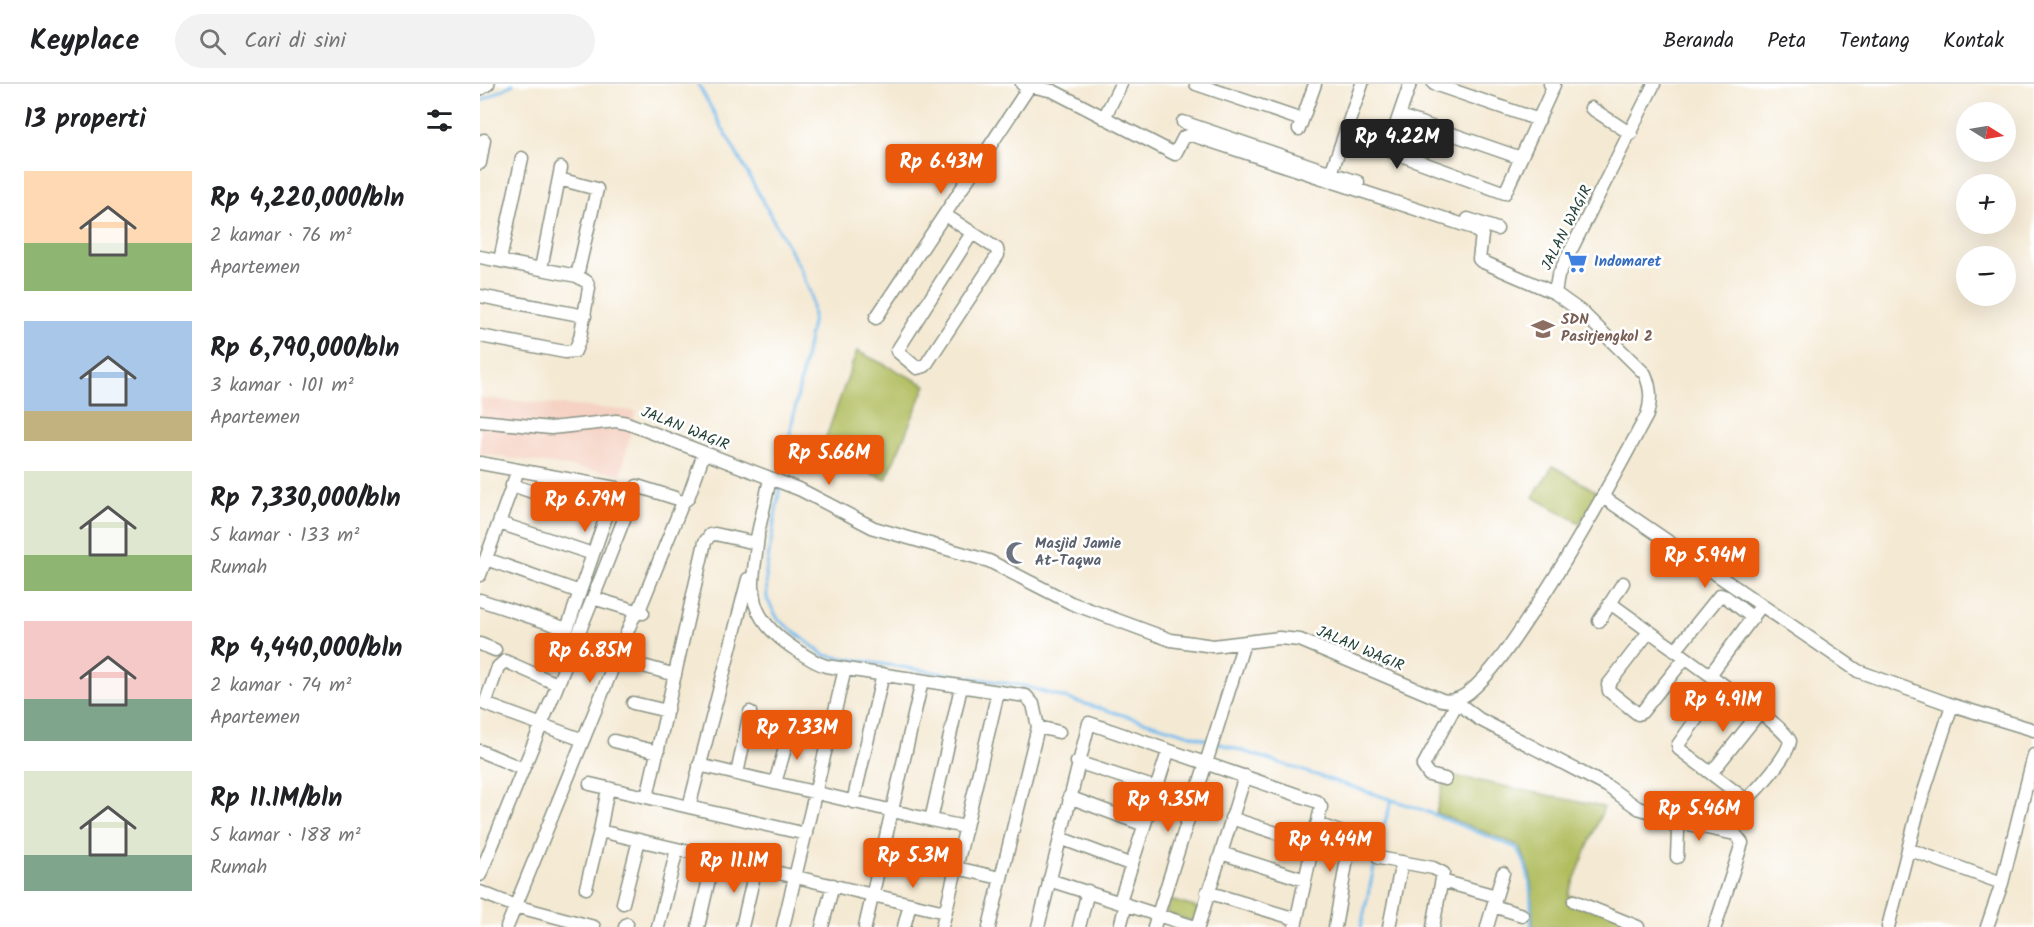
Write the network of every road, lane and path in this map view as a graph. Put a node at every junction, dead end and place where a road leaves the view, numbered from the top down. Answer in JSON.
{"nodes":[{"id":1,"x":488,"y":84,"type":"edge"},
{"id":2,"x":1121,"y":84,"type":"edge"},
{"id":3,"x":1196,"y":84,"type":"edge"},
{"id":4,"x":1315,"y":84,"type":"edge"},
{"id":5,"x":1362,"y":84,"type":"edge"},
{"id":6,"x":1410,"y":84,"type":"edge"},
{"id":7,"x":1434,"y":84,"type":"edge"},
{"id":8,"x":1550,"y":84,"type":"edge"},
{"id":9,"x":1654,"y":84,"type":"edge"},
{"id":10,"x":1026,"y":86,"type":"edge"},
{"id":11,"x":480,"y":89,"type":"edge"},
{"id":12,"x":1591,"y":108,"type":"dead end"},
{"id":13,"x":1400,"y":116,"type":"junction"},
{"id":14,"x":1104,"y":118,"type":"junction"},
{"id":15,"x":1539,"y":120,"type":"junction"},
{"id":16,"x":1183,"y":122,"type":"dead end"},
{"id":17,"x":1631,"y":134,"type":"junction"},
{"id":18,"x":484,"y":140,"type":"dead end"},
{"id":19,"x":522,"y":158,"type":"dead end"},
{"id":20,"x":1521,"y":158,"type":"junction"},
{"id":21,"x":480,"y":163,"type":"edge"},
{"id":22,"x":1330,"y":178,"type":"junction"},
{"id":23,"x":945,"y":215,"type":"junction"},
{"id":24,"x":1497,"y":229,"type":"dead end"},
{"id":25,"x":972,"y":233,"type":"junction"},
{"id":26,"x":480,"y":257,"type":"edge"},
{"id":27,"x":500,"y":260,"type":"junction"},
{"id":28,"x":541,"y":268,"type":"junction"},
{"id":29,"x":577,"y":276,"type":"junction"},
{"id":30,"x":1555,"y":293,"type":"junction"},
{"id":31,"x":480,"y":296,"type":"edge"},
{"id":32,"x":585,"y":316,"type":"junction"},
{"id":33,"x":876,"y":318,"type":"dead end"},
{"id":34,"x":480,"y":336,"type":"edge"},
{"id":35,"x":480,"y":421,"type":"edge"},
{"id":36,"x":704,"y":453,"type":"junction"},
{"id":37,"x":480,"y":463,"type":"edge"},
{"id":38,"x":518,"y":470,"type":"junction"},
{"id":39,"x":772,"y":479,"type":"junction"},
{"id":40,"x":512,"y":485,"type":"junction"},
{"id":41,"x":1603,"y":496,"type":"junction"},
{"id":42,"x":682,"y":498,"type":"junction"},
{"id":43,"x":606,"y":517,"type":"junction"},
{"id":44,"x":499,"y":523,"type":"junction"},
{"id":45,"x":757,"y":539,"type":"junction"},
{"id":46,"x":593,"y":554,"type":"junction"},
{"id":47,"x":486,"y":559,"type":"junction"},
{"id":48,"x":480,"y":575,"type":"edge"},
{"id":49,"x":1623,"y":583,"type":"dead end"},
{"id":50,"x":580,"y":592,"type":"junction"},
{"id":51,"x":593,"y":598,"type":"junction"},
{"id":52,"x":480,"y":600,"type":"edge"},
{"id":53,"x":1610,"y":603,"type":"junction"},
{"id":54,"x":1761,"y":606,"type":"junction"},
{"id":55,"x":638,"y":613,"type":"junction"},
{"id":56,"x":1753,"y":618,"type":"junction"},
{"id":57,"x":1599,"y":621,"type":"dead end"},
{"id":58,"x":1648,"y":633,"type":"junction"},
{"id":59,"x":1244,"y":643,"type":"junction"},
{"id":60,"x":480,"y":644,"type":"edge"},
{"id":61,"x":495,"y":650,"type":"dead end"},
{"id":62,"x":1680,"y":655,"type":"junction"},
{"id":63,"x":647,"y":667,"type":"dead end"},
{"id":64,"x":845,"y":669,"type":"junction"},
{"id":65,"x":883,"y":674,"type":"junction"},
{"id":66,"x":675,"y":675,"type":"junction"},
{"id":67,"x":1710,"y":675,"type":"junction"},
{"id":68,"x":922,"y":681,"type":"junction"},
{"id":69,"x":557,"y":684,"type":"junction"},
{"id":70,"x":1721,"y":684,"type":"junction"},
{"id":71,"x":961,"y":687,"type":"junction"},
{"id":72,"x":998,"y":692,"type":"junction"},
{"id":73,"x":1455,"y":702,"type":"junction"},
{"id":74,"x":633,"y":703,"type":"dead end"},
{"id":75,"x":1952,"y":705,"type":"junction"},
{"id":76,"x":667,"y":711,"type":"junction"},
{"id":77,"x":750,"y":712,"type":"dead end"},
{"id":78,"x":1759,"y":713,"type":"junction"},
{"id":79,"x":541,"y":726,"type":"junction"},
{"id":80,"x":1038,"y":727,"type":"junction"},
{"id":81,"x":2034,"y":730,"type":"edge"},
{"id":82,"x":790,"y":731,"type":"dead end"},
{"id":83,"x":1059,"y":732,"type":"dead end"},
{"id":84,"x":583,"y":740,"type":"junction"},
{"id":85,"x":614,"y":741,"type":"dead end"},
{"id":86,"x":658,"y":752,"type":"junction"},
{"id":87,"x":1168,"y":752,"type":"junction"},
{"id":88,"x":481,"y":754,"type":"edge"},
{"id":89,"x":2034,"y":755,"type":"edge"},
{"id":90,"x":1077,"y":762,"type":"junction"},
{"id":91,"x":1208,"y":763,"type":"junction"},
{"id":92,"x":699,"y":765,"type":"junction"},
{"id":93,"x":523,"y":769,"type":"junction"},
{"id":94,"x":1712,"y":772,"type":"junction"},
{"id":95,"x":736,"y":774,"type":"junction"},
{"id":96,"x":1245,"y":776,"type":"junction"},
{"id":97,"x":1445,"y":779,"type":"dead end"},
{"id":98,"x":775,"y":783,"type":"junction"},
{"id":99,"x":590,"y":784,"type":"dead end"},
{"id":100,"x":608,"y":788,"type":"junction"},
{"id":101,"x":1156,"y":788,"type":"junction"},
{"id":102,"x":816,"y":793,"type":"junction"},
{"id":103,"x":647,"y":797,"type":"junction"},
{"id":104,"x":1070,"y":797,"type":"junction"},
{"id":105,"x":853,"y":802,"type":"junction"},
{"id":106,"x":689,"y":807,"type":"junction"},
{"id":107,"x":892,"y":811,"type":"junction"},
{"id":108,"x":1231,"y":818,"type":"junction"},
{"id":109,"x":931,"y":820,"type":"junction"},
{"id":110,"x":1674,"y":821,"type":"junction"},
{"id":111,"x":1317,"y":824,"type":"junction"},
{"id":112,"x":1144,"y":825,"type":"junction"},
{"id":113,"x":965,"y":827,"type":"junction"},
{"id":114,"x":600,"y":831,"type":"junction"},
{"id":115,"x":806,"y":834,"type":"junction"},
{"id":116,"x":1060,"y":838,"type":"junction"},
{"id":117,"x":639,"y":840,"type":"junction"},
{"id":118,"x":1313,"y":845,"type":"junction"},
{"id":119,"x":677,"y":849,"type":"junction"},
{"id":120,"x":1908,"y":849,"type":"junction"},
{"id":121,"x":883,"y":851,"type":"junction"},
{"id":122,"x":1221,"y":854,"type":"junction"},
{"id":123,"x":714,"y":857,"type":"junction"},
{"id":124,"x":1677,"y":857,"type":"dead end"},
{"id":125,"x":1379,"y":858,"type":"dead end"},
{"id":126,"x":1402,"y":862,"type":"junction"},
{"id":127,"x":1132,"y":865,"type":"junction"},
{"id":128,"x":756,"y":867,"type":"junction"},
{"id":129,"x":955,"y":868,"type":"junction"},
{"id":130,"x":1503,"y":873,"type":"dead end"},
{"id":131,"x":480,"y":874,"type":"edge"},
{"id":132,"x":796,"y":877,"type":"junction"},
{"id":133,"x":1000,"y":878,"type":"junction"},
{"id":134,"x":1049,"y":880,"type":"junction"},
{"id":135,"x":1305,"y":880,"type":"junction"},
{"id":136,"x":1442,"y":881,"type":"junction"},
{"id":137,"x":2002,"y":882,"type":"junction"},
{"id":138,"x":832,"y":885,"type":"junction"},
{"id":139,"x":586,"y":888,"type":"dead end"},
{"id":140,"x":1088,"y":891,"type":"junction"},
{"id":141,"x":480,"y":892,"type":"edge"},
{"id":142,"x":1207,"y":892,"type":"junction"},
{"id":143,"x":873,"y":895,"type":"junction"},
{"id":144,"x":1495,"y":901,"type":"junction"},
{"id":145,"x":1574,"y":901,"type":"dead end"},
{"id":146,"x":623,"y":903,"type":"dead end"},
{"id":147,"x":1123,"y":903,"type":"junction"},
{"id":148,"x":910,"y":904,"type":"junction"},
{"id":149,"x":515,"y":906,"type":"junction"},
{"id":150,"x":945,"y":912,"type":"junction"},
{"id":151,"x":1157,"y":914,"type":"junction"},
{"id":152,"x":1522,"y":915,"type":"dead end"},
{"id":153,"x":1295,"y":923,"type":"edge"},
{"id":154,"x":1436,"y":926,"type":"edge"},
{"id":155,"x":507,"y":927,"type":"edge"},
{"id":156,"x":594,"y":927,"type":"edge"},
{"id":157,"x":658,"y":927,"type":"edge"},
{"id":158,"x":698,"y":927,"type":"edge"},
{"id":159,"x":742,"y":927,"type":"edge"},
{"id":160,"x":783,"y":927,"type":"edge"},
{"id":161,"x":822,"y":927,"type":"edge"},
{"id":162,"x":865,"y":927,"type":"edge"},
{"id":163,"x":904,"y":927,"type":"edge"},
{"id":164,"x":942,"y":927,"type":"edge"},
{"id":165,"x":989,"y":927,"type":"edge"},
{"id":166,"x":1038,"y":927,"type":"edge"},
{"id":167,"x":1079,"y":927,"type":"edge"},
{"id":168,"x":1120,"y":927,"type":"edge"},
{"id":169,"x":1154,"y":927,"type":"edge"},
{"id":170,"x":1196,"y":927,"type":"edge"},
{"id":171,"x":1335,"y":927,"type":"edge"},
{"id":172,"x":1389,"y":927,"type":"edge"},
{"id":173,"x":1487,"y":927,"type":"edge"},
{"id":174,"x":1638,"y":927,"type":"edge"},
{"id":175,"x":1714,"y":927,"type":"edge"},
{"id":176,"x":1888,"y":927,"type":"edge"},
{"id":177,"x":1987,"y":927,"type":"edge"}],
"edges":[{"from":1,"to":11,"type":"street"},
{"from":2,"to":14,"type":"street"},
{"from":3,"to":4,"type":"street"},
{"from":5,"to":22,"type":"street"},
{"from":6,"to":13,"type":"street"},
{"from":7,"to":15,"type":"street"},
{"from":8,"to":15,"type":"street"},
{"from":9,"to":17,"type":"street","name":"JALAN WAGIR"},
{"from":10,"to":14,"type":"street"},
{"from":10,"to":23,"type":"street"},
{"from":12,"to":17,"type":"street"},
{"from":13,"to":20,"type":"street"},
{"from":13,"to":20,"type":"street"},
{"from":14,"to":22,"type":"street"},
{"from":15,"to":20,"type":"street"},
{"from":16,"to":22,"type":"street"},
{"from":17,"to":30,"type":"street","name":"JALAN WAGIR"},
{"from":18,"to":21,"type":"street"},
{"from":19,"to":27,"type":"street"},
{"from":22,"to":24,"type":"street"},
{"from":22,"to":30,"type":"street"},
{"from":23,"to":25,"type":"street"},
{"from":23,"to":33,"type":"street"},
{"from":25,"to":25,"type":"street"},
{"from":26,"to":27,"type":"street"},
{"from":27,"to":28,"type":"street"},
{"from":28,"to":29,"type":"street"},
{"from":28,"to":29,"type":"street"},
{"from":29,"to":32,"type":"street"},
{"from":30,"to":41,"type":"street","name":"JALAN WAGIR"},
{"from":31,"to":32,"type":"street"},
{"from":32,"to":34,"type":"street"},
{"from":35,"to":36,"type":"street","name":"JALAN WAGIR"},
{"from":36,"to":39,"type":"street","name":"JALAN WAGIR"},
{"from":36,"to":42,"type":"street"},
{"from":37,"to":38,"type":"street"},
{"from":38,"to":40,"type":"street"},
{"from":38,"to":43,"type":"street"},
{"from":39,"to":45,"type":"street"},
{"from":39,"to":59,"type":"street","name":"JALAN WAGIR"},
{"from":40,"to":43,"type":"street"},
{"from":40,"to":44,"type":"street"},
{"from":41,"to":54,"type":"street"},
{"from":41,"to":73,"type":"street","name":"JALAN WAGIR"},
{"from":42,"to":51,"type":"street"},
{"from":42,"to":55,"type":"street"},
{"from":43,"to":46,"type":"street"},
{"from":44,"to":46,"type":"street"},
{"from":44,"to":47,"type":"street"},
{"from":45,"to":64,"type":"street"},
{"from":45,"to":66,"type":"street"},
{"from":45,"to":92,"type":"street"},
{"from":46,"to":50,"type":"street"},
{"from":47,"to":48,"type":"street"},
{"from":47,"to":50,"type":"street"},
{"from":49,"to":53,"type":"street"},
{"from":50,"to":52,"type":"street"},
{"from":51,"to":55,"type":"street"},
{"from":51,"to":69,"type":"street"},
{"from":53,"to":57,"type":"street"},
{"from":53,"to":58,"type":"street"},
{"from":54,"to":56,"type":"street"},
{"from":54,"to":75,"type":"street"},
{"from":55,"to":84,"type":"street"},
{"from":56,"to":62,"type":"street"},
{"from":56,"to":67,"type":"street"},
{"from":58,"to":62,"type":"street"},
{"from":58,"to":62,"type":"street"},
{"from":59,"to":73,"type":"street","name":"JALAN WAGIR"},
{"from":59,"to":91,"type":"street"},
{"from":60,"to":61,"type":"street"},
{"from":62,"to":67,"type":"street"},
{"from":63,"to":66,"type":"street"},
{"from":64,"to":65,"type":"street"},
{"from":64,"to":102,"type":"street"},
{"from":65,"to":68,"type":"street"},
{"from":65,"to":105,"type":"street"},
{"from":66,"to":76,"type":"street"},
{"from":67,"to":70,"type":"street"},
{"from":68,"to":71,"type":"street"},
{"from":68,"to":107,"type":"street"},
{"from":69,"to":79,"type":"street"},
{"from":69,"to":79,"type":"street"},
{"from":70,"to":78,"type":"street"},
{"from":70,"to":94,"type":"street"},
{"from":71,"to":72,"type":"street"},
{"from":71,"to":109,"type":"street"},
{"from":72,"to":80,"type":"street"},
{"from":72,"to":113,"type":"street"},
{"from":73,"to":97,"type":"street"},
{"from":73,"to":110,"type":"street"},
{"from":74,"to":76,"type":"street"},
{"from":75,"to":81,"type":"street"},
{"from":75,"to":120,"type":"street"},
{"from":76,"to":86,"type":"street"},
{"from":77,"to":95,"type":"street"},
{"from":78,"to":94,"type":"street"},
{"from":78,"to":94,"type":"street"},
{"from":79,"to":84,"type":"street"},
{"from":79,"to":93,"type":"street"},
{"from":80,"to":83,"type":"street"},
{"from":80,"to":133,"type":"street"},
{"from":82,"to":98,"type":"street"},
{"from":84,"to":149,"type":"street"},
{"from":85,"to":86,"type":"street"},
{"from":86,"to":103,"type":"street"},
{"from":87,"to":90,"type":"street"},
{"from":87,"to":91,"type":"street"},
{"from":87,"to":101,"type":"street"},
{"from":88,"to":93,"type":"street"},
{"from":89,"to":137,"type":"street"},
{"from":90,"to":101,"type":"street"},
{"from":90,"to":104,"type":"street"},
{"from":91,"to":96,"type":"street"},
{"from":91,"to":151,"type":"street"},
{"from":92,"to":95,"type":"street"},
{"from":92,"to":106,"type":"street"},
{"from":93,"to":131,"type":"street"},
{"from":95,"to":98,"type":"street"},
{"from":96,"to":108,"type":"street"},
{"from":96,"to":111,"type":"street"},
{"from":98,"to":102,"type":"street"},
{"from":99,"to":100,"type":"street"},
{"from":100,"to":103,"type":"street"},
{"from":100,"to":114,"type":"street"},
{"from":101,"to":112,"type":"street"},
{"from":102,"to":105,"type":"street"},
{"from":102,"to":115,"type":"street"},
{"from":103,"to":106,"type":"street"},
{"from":104,"to":112,"type":"street"},
{"from":104,"to":116,"type":"street"},
{"from":105,"to":107,"type":"street"},
{"from":106,"to":115,"type":"street"},
{"from":107,"to":109,"type":"street"},
{"from":107,"to":121,"type":"street"},
{"from":108,"to":118,"type":"street"},
{"from":108,"to":122,"type":"street"},
{"from":109,"to":113,"type":"street"},
{"from":110,"to":124,"type":"street"},
{"from":110,"to":175,"type":"street"},
{"from":111,"to":118,"type":"street"},
{"from":111,"to":171,"type":"street"},
{"from":112,"to":127,"type":"street"},
{"from":113,"to":129,"type":"street"},
{"from":114,"to":117,"type":"street"},
{"from":114,"to":139,"type":"street"},
{"from":115,"to":132,"type":"street"},
{"from":116,"to":127,"type":"street"},
{"from":116,"to":134,"type":"street"},
{"from":117,"to":119,"type":"street"},
{"from":117,"to":146,"type":"street"},
{"from":118,"to":135,"type":"street"},
{"from":119,"to":123,"type":"street"},
{"from":119,"to":157,"type":"street"},
{"from":120,"to":137,"type":"street"},
{"from":120,"to":176,"type":"street"},
{"from":121,"to":129,"type":"street"},
{"from":121,"to":143,"type":"street"},
{"from":122,"to":135,"type":"street"},
{"from":122,"to":142,"type":"street"},
{"from":123,"to":128,"type":"street"},
{"from":123,"to":158,"type":"street"},
{"from":125,"to":126,"type":"street"},
{"from":126,"to":136,"type":"street"},
{"from":126,"to":172,"type":"street"},
{"from":127,"to":147,"type":"street"},
{"from":128,"to":132,"type":"street"},
{"from":128,"to":159,"type":"street"},
{"from":129,"to":133,"type":"street"},
{"from":129,"to":150,"type":"street"},
{"from":130,"to":144,"type":"street"},
{"from":132,"to":138,"type":"street"},
{"from":132,"to":160,"type":"street"},
{"from":133,"to":165,"type":"street"},
{"from":134,"to":140,"type":"street"},
{"from":134,"to":166,"type":"street"},
{"from":135,"to":153,"type":"street"},
{"from":136,"to":144,"type":"street"},
{"from":136,"to":154,"type":"street"},
{"from":137,"to":177,"type":"street"},
{"from":138,"to":143,"type":"street"},
{"from":138,"to":161,"type":"street"},
{"from":140,"to":147,"type":"street"},
{"from":140,"to":167,"type":"street"},
{"from":141,"to":149,"type":"street"},
{"from":142,"to":153,"type":"street"},
{"from":142,"to":170,"type":"street"},
{"from":143,"to":148,"type":"street"},
{"from":143,"to":162,"type":"street"},
{"from":144,"to":152,"type":"street"},
{"from":144,"to":173,"type":"street"},
{"from":145,"to":174,"type":"street"},
{"from":147,"to":151,"type":"street"},
{"from":147,"to":168,"type":"street"},
{"from":148,"to":150,"type":"street"},
{"from":148,"to":163,"type":"street"},
{"from":149,"to":155,"type":"street"},
{"from":149,"to":156,"type":"street"},
{"from":150,"to":164,"type":"street"},
{"from":151,"to":169,"type":"street"},
{"from":151,"to":170,"type":"street"}]}
